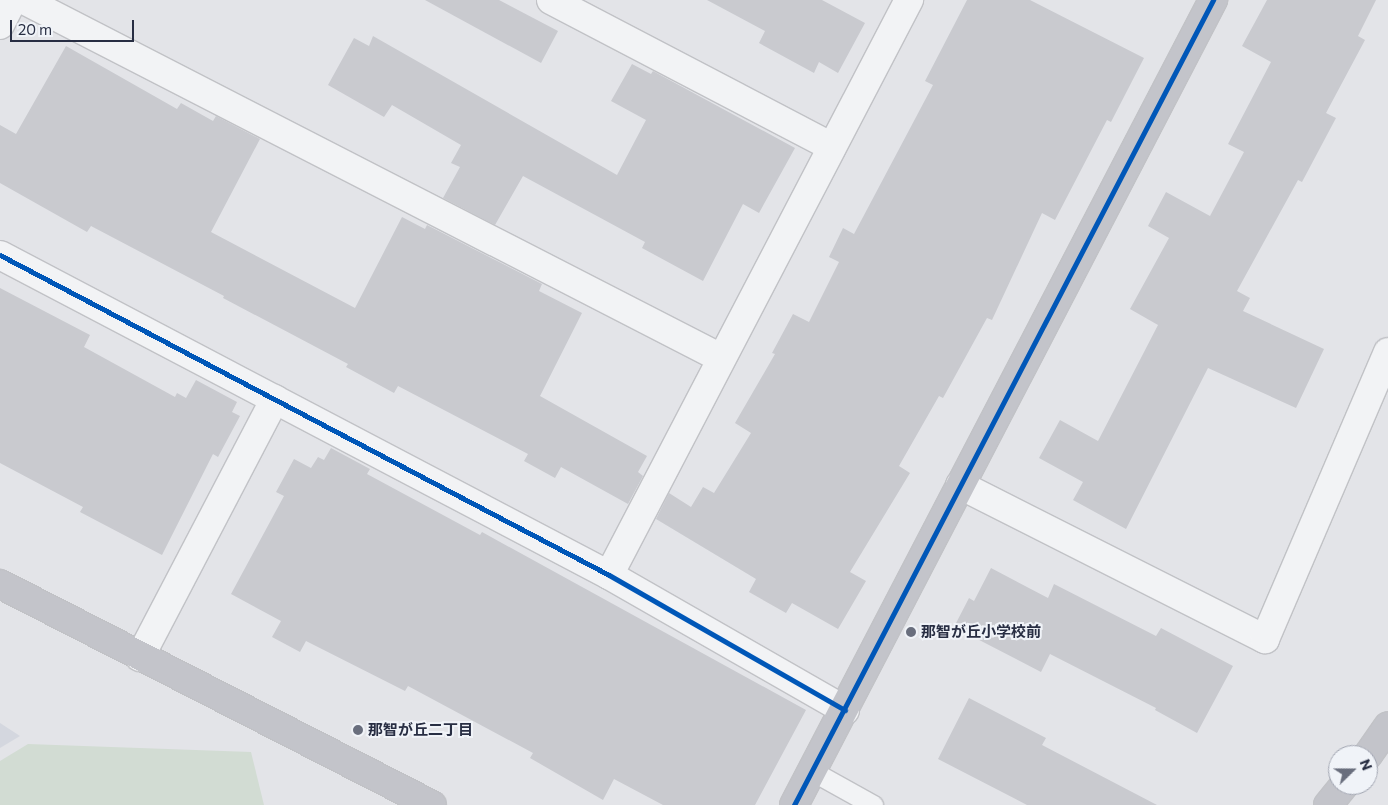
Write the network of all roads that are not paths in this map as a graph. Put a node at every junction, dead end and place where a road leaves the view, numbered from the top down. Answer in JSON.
{"nodes":[{"id":1,"x":13,"y":0,"type":"edge"},
{"id":2,"x":24,"y":0,"type":"edge"},
{"id":3,"x":551,"y":0,"type":"edge"},
{"id":4,"x":909,"y":0,"type":"edge"},
{"id":5,"x":1213,"y":0,"type":"edge"},
{"id":6,"x":0,"y":25,"type":"edge"},
{"id":7,"x":832,"y":147,"type":"junction"},
{"id":8,"x":0,"y":256,"type":"edge"},
{"id":9,"x":1388,"y":352,"type":"edge"},
{"id":10,"x":722,"y":358,"type":"junction"},
{"id":11,"x":275,"y":399,"type":"junction"},
{"id":12,"x":960,"y":484,"type":"junction"},
{"id":13,"x":609,"y":575,"type":"junction"},
{"id":14,"x":0,"y":584,"type":"edge"},
{"id":15,"x":140,"y":657,"type":"junction"},
{"id":16,"x":845,"y":710,"type":"junction"},
{"id":17,"x":1388,"y":726,"type":"edge"},
{"id":18,"x":1375,"y":745,"type":"edge"},
{"id":19,"x":812,"y":771,"type":"junction"},
{"id":20,"x":1336,"y":795,"type":"edge"},
{"id":21,"x":432,"y":805,"type":"edge"},
{"id":22,"x":794,"y":805,"type":"edge"},
{"id":23,"x":873,"y":805,"type":"edge"},
{"id":24,"x":1328,"y":805,"type":"edge"}],
"edges":[{"from":1,"to":6,"type":"street"},
{"from":2,"to":10,"type":"street"},
{"from":3,"to":7,"type":"street"},
{"from":4,"to":7,"type":"street"},
{"from":5,"to":12,"type":"street"},
{"from":7,"to":10,"type":"street"},
{"from":8,"to":11,"type":"street"},
{"from":9,"to":12,"type":"street"},
{"from":10,"to":13,"type":"street"},
{"from":11,"to":13,"type":"street"},
{"from":11,"to":15,"type":"street"},
{"from":12,"to":16,"type":"street"},
{"from":13,"to":16,"type":"street"},
{"from":14,"to":15,"type":"street"},
{"from":15,"to":21,"type":"street"},
{"from":16,"to":19,"type":"street"},
{"from":17,"to":18,"type":"street"},
{"from":19,"to":22,"type":"street"},
{"from":19,"to":23,"type":"lane"},
{"from":20,"to":24,"type":"street"}]}
